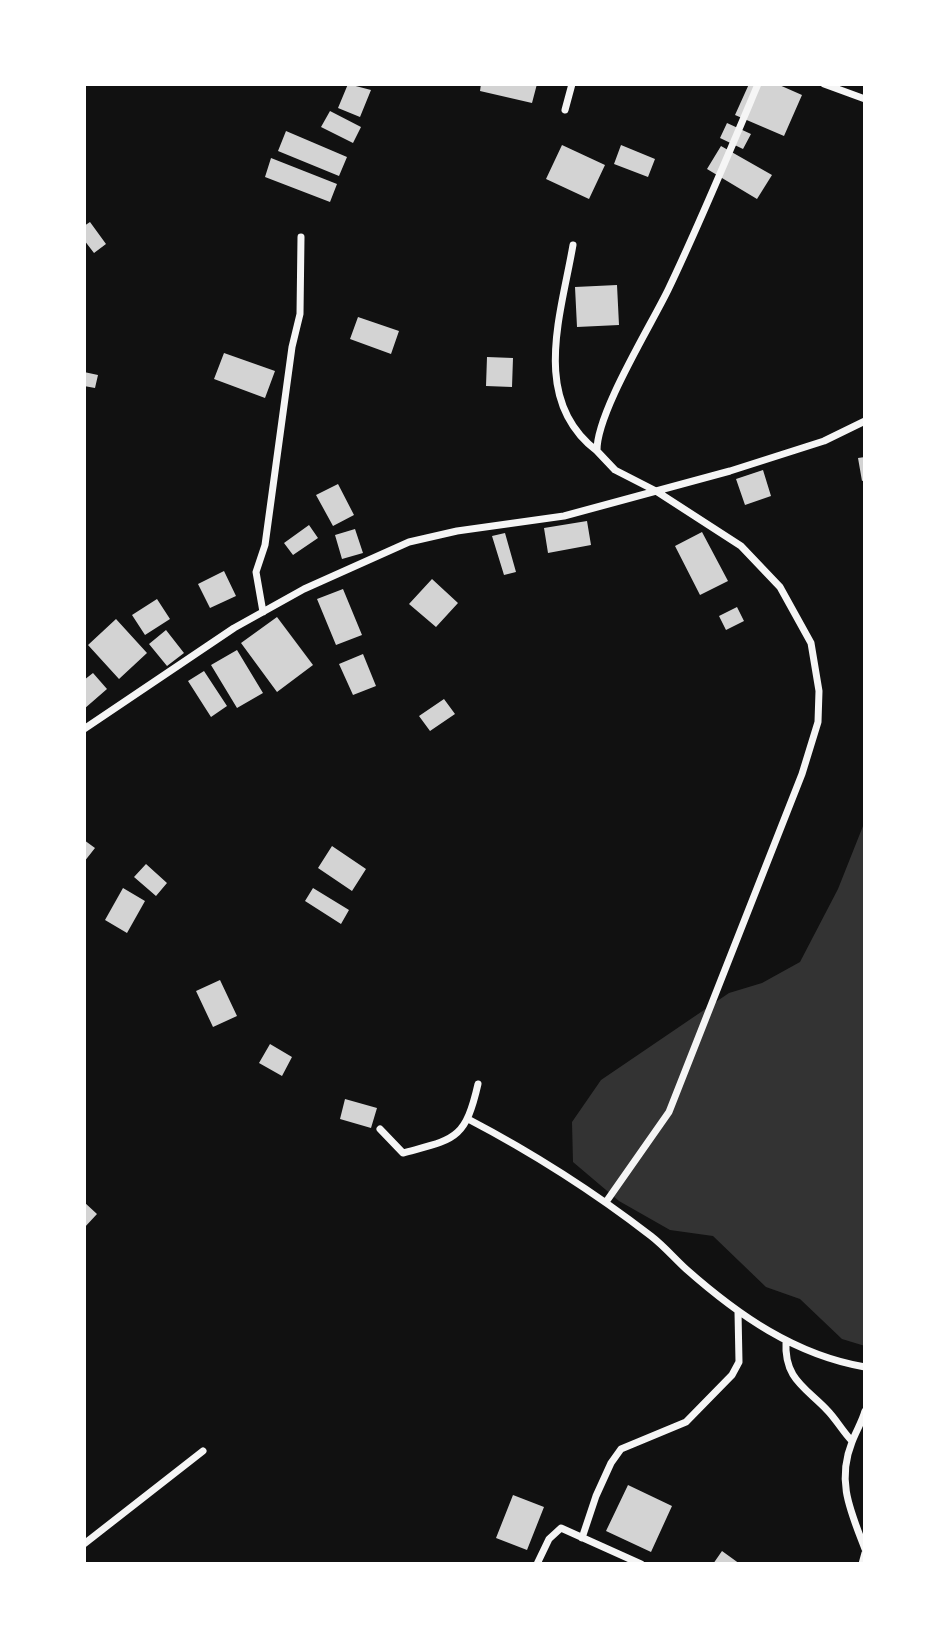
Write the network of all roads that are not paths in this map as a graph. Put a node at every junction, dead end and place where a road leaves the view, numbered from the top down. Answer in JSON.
{"nodes":[{"id":1,"x":572,"y":84,"type":"edge"},
{"id":2,"x":758,"y":84,"type":"edge"},
{"id":3,"x":824,"y":84,"type":"edge"},
{"id":4,"x":865,"y":99,"type":"edge"},
{"id":5,"x":565,"y":110,"type":"dead end"},
{"id":6,"x":301,"y":237,"type":"dead end"},
{"id":7,"x":573,"y":245,"type":"dead end"},
{"id":8,"x":865,"y":421,"type":"edge"},
{"id":9,"x":597,"y":451,"type":"junction"},
{"id":10,"x":656,"y":491,"type":"junction"},
{"id":11,"x":263,"y":612,"type":"junction"},
{"id":12,"x":84,"y":729,"type":"edge"},
{"id":13,"x":478,"y":1084,"type":"dead end"},
{"id":14,"x":468,"y":1119,"type":"junction"},
{"id":15,"x":380,"y":1129,"type":"dead end"},
{"id":16,"x":606,"y":1202,"type":"junction"},
{"id":17,"x":738,"y":1312,"type":"junction"},
{"id":18,"x":786,"y":1341,"type":"junction"},
{"id":19,"x":865,"y":1367,"type":"edge"},
{"id":20,"x":865,"y":1411,"type":"edge"},
{"id":21,"x":852,"y":1441,"type":"junction"},
{"id":22,"x":204,"y":1451,"type":"dead end"},
{"id":23,"x":582,"y":1538,"type":"junction"},
{"id":24,"x":84,"y":1544,"type":"edge"},
{"id":25,"x":865,"y":1551,"type":"edge"},
{"id":26,"x":537,"y":1564,"type":"edge"},
{"id":27,"x":641,"y":1564,"type":"edge"},
{"id":28,"x":862,"y":1564,"type":"edge"}],
"edges":[{"from":1,"to":5,"type":"street"},
{"from":2,"to":9,"type":"street"},
{"from":3,"to":4,"type":"street"},
{"from":6,"to":11,"type":"street"},
{"from":7,"to":9,"type":"street"},
{"from":8,"to":10,"type":"street"},
{"from":9,"to":10,"type":"street"},
{"from":10,"to":11,"type":"street"},
{"from":10,"to":16,"type":"street"},
{"from":11,"to":12,"type":"street"},
{"from":13,"to":14,"type":"street"},
{"from":14,"to":15,"type":"street"},
{"from":14,"to":16,"type":"street"},
{"from":16,"to":17,"type":"street"},
{"from":17,"to":18,"type":"street"},
{"from":17,"to":23,"type":"street"},
{"from":18,"to":19,"type":"street"},
{"from":18,"to":21,"type":"street"},
{"from":20,"to":21,"type":"street"},
{"from":21,"to":25,"type":"street"},
{"from":22,"to":24,"type":"street"},
{"from":23,"to":26,"type":"street"},
{"from":23,"to":27,"type":"street"},
{"from":25,"to":28,"type":"street"}]}
